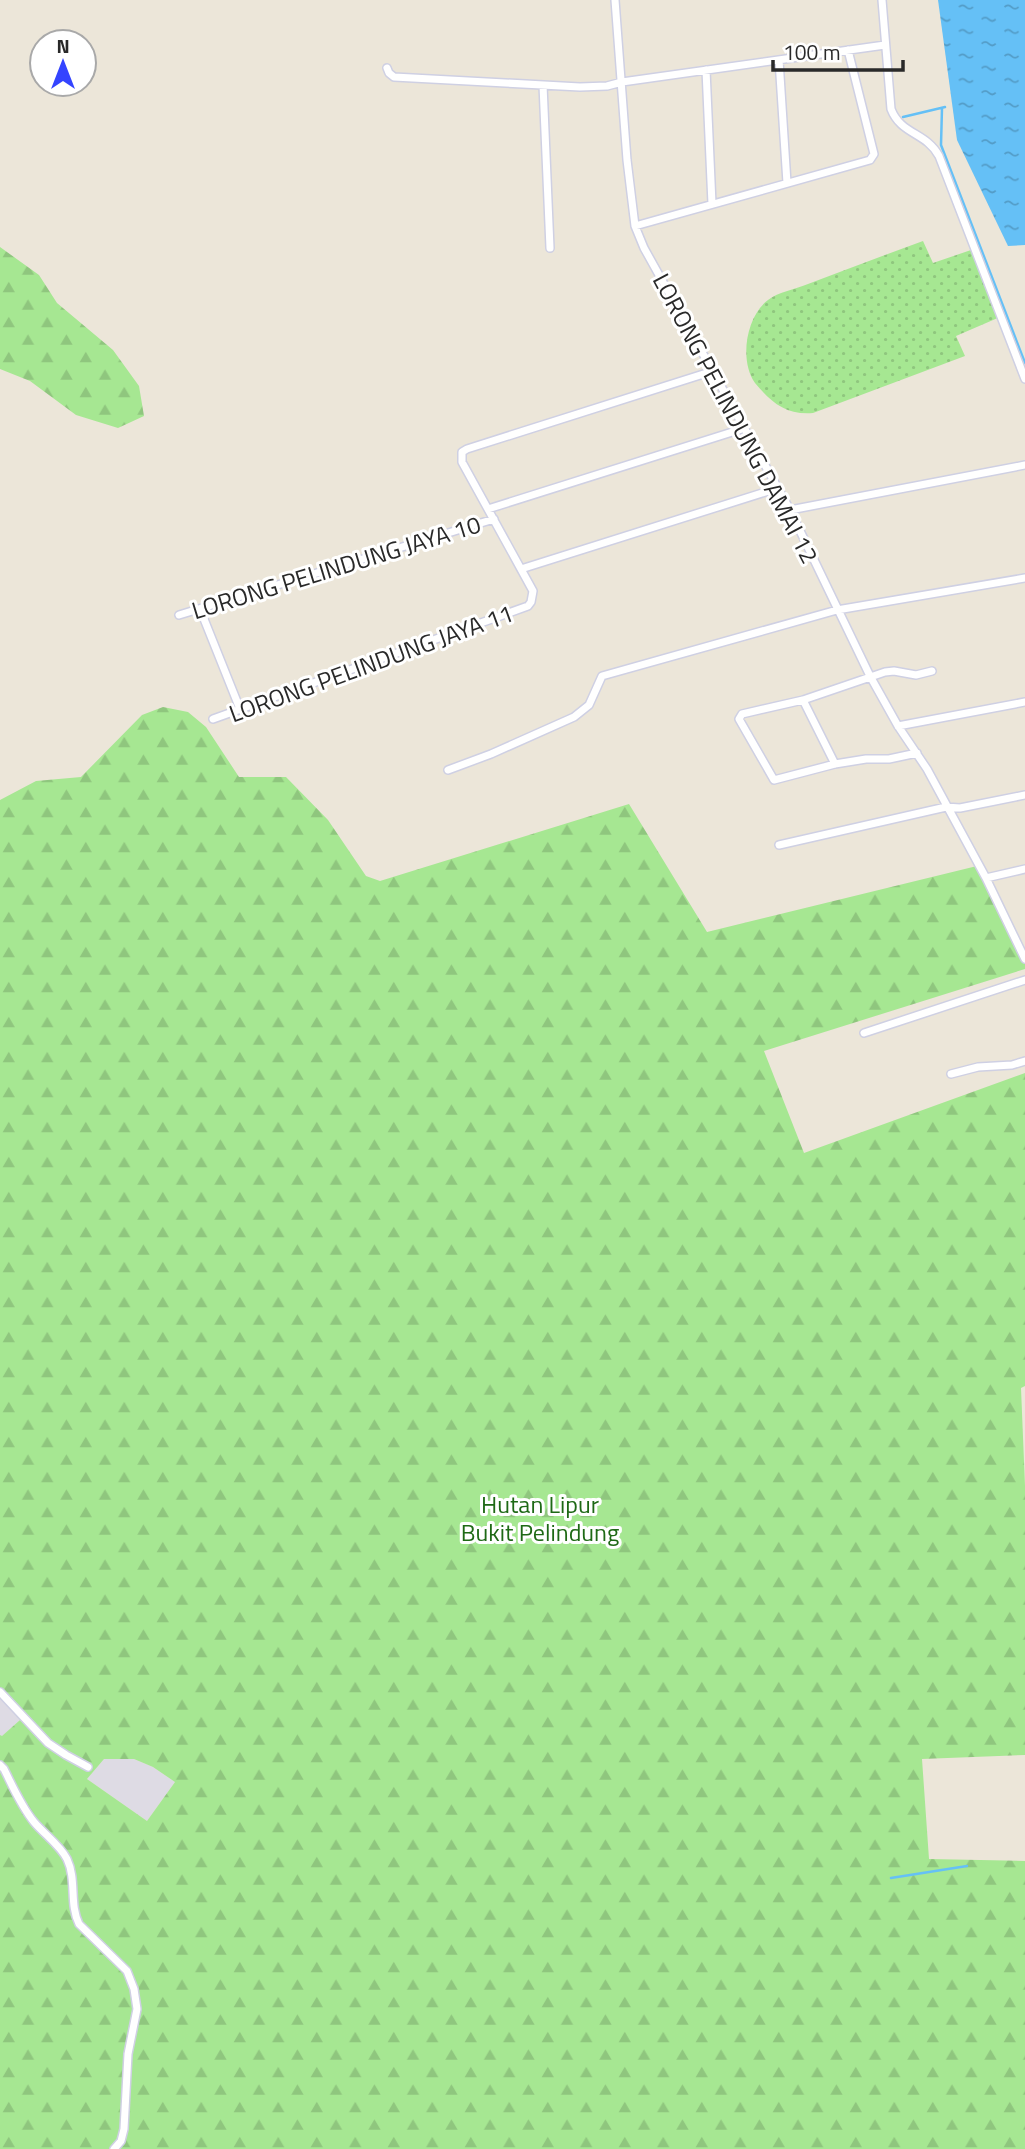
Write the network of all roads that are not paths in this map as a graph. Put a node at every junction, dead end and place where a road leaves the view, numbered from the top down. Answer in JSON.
{"nodes":[{"id":1,"x":615,"y":0,"type":"edge"},
{"id":2,"x":882,"y":0,"type":"edge"},
{"id":3,"x":885,"y":45,"type":"junction"},
{"id":4,"x":848,"y":50,"type":"junction"},
{"id":5,"x":779,"y":60,"type":"junction"},
{"id":6,"x":387,"y":68,"type":"dead end"},
{"id":7,"x":706,"y":70,"type":"junction"},
{"id":8,"x":622,"y":82,"type":"junction"},
{"id":9,"x":543,"y":85,"type":"junction"},
{"id":10,"x":788,"y":183,"type":"junction"},
{"id":11,"x":712,"y":204,"type":"junction"},
{"id":12,"x":635,"y":226,"type":"junction"},
{"id":13,"x":550,"y":248,"type":"dead end"},
{"id":14,"x":713,"y":371,"type":"junction"},
{"id":15,"x":1025,"y":379,"type":"edge"},
{"id":16,"x":745,"y":428,"type":"junction"},
{"id":17,"x":1025,"y":466,"type":"edge"},
{"id":18,"x":778,"y":488,"type":"junction"},
{"id":19,"x":488,"y":509,"type":"junction"},
{"id":20,"x":790,"y":510,"type":"junction"},
{"id":21,"x":494,"y":519,"type":"junction"},
{"id":22,"x":521,"y":569,"type":"junction"},
{"id":23,"x":1025,"y":578,"type":"edge"},
{"id":24,"x":200,"y":609,"type":"junction"},
{"id":25,"x":837,"y":610,"type":"junction"},
{"id":26,"x":178,"y":615,"type":"dead end"},
{"id":27,"x":932,"y":671,"type":"dead end"},
{"id":28,"x":870,"y":676,"type":"junction"},
{"id":29,"x":803,"y":700,"type":"junction"},
{"id":30,"x":1025,"y":702,"type":"edge"},
{"id":31,"x":240,"y":709,"type":"junction"},
{"id":32,"x":213,"y":719,"type":"dead end"},
{"id":33,"x":898,"y":726,"type":"junction"},
{"id":34,"x":916,"y":753,"type":"junction"},
{"id":35,"x":835,"y":764,"type":"junction"},
{"id":36,"x":448,"y":770,"type":"dead end"},
{"id":37,"x":1025,"y":795,"type":"edge"},
{"id":38,"x":946,"y":807,"type":"junction"},
{"id":39,"x":779,"y":845,"type":"dead end"},
{"id":40,"x":1025,"y":869,"type":"edge"},
{"id":41,"x":986,"y":878,"type":"junction"},
{"id":42,"x":1025,"y":959,"type":"edge"},
{"id":43,"x":1025,"y":980,"type":"edge"},
{"id":44,"x":864,"y":1033,"type":"dead end"},
{"id":45,"x":1025,"y":1060,"type":"edge"},
{"id":46,"x":951,"y":1074,"type":"dead end"},
{"id":47,"x":0,"y":1692,"type":"edge"},
{"id":48,"x":0,"y":1765,"type":"edge"},
{"id":49,"x":89,"y":1767,"type":"dead end"},
{"id":50,"x":114,"y":2149,"type":"edge"}],
"edges":[{"from":1,"to":8,"type":"street","name":"LORONG PELINDUNG DAMAI 12"},
{"from":2,"to":3,"type":"street"},
{"from":3,"to":4,"type":"street"},
{"from":3,"to":15,"type":"street"},
{"from":4,"to":5,"type":"street"},
{"from":4,"to":10,"type":"street"},
{"from":5,"to":7,"type":"street"},
{"from":5,"to":10,"type":"street"},
{"from":6,"to":9,"type":"street"},
{"from":7,"to":8,"type":"street"},
{"from":7,"to":11,"type":"street"},
{"from":8,"to":9,"type":"street"},
{"from":8,"to":12,"type":"street","name":"LORONG PELINDUNG DAMAI 12"},
{"from":9,"to":13,"type":"street"},
{"from":10,"to":11,"type":"street"},
{"from":11,"to":12,"type":"street"},
{"from":12,"to":14,"type":"street","name":"LORONG PELINDUNG DAMAI 12"},
{"from":14,"to":16,"type":"street","name":"LORONG PELINDUNG DAMAI 12"},
{"from":14,"to":19,"type":"street"},
{"from":16,"to":18,"type":"street","name":"LORONG PELINDUNG DAMAI 12"},
{"from":16,"to":19,"type":"street"},
{"from":17,"to":20,"type":"street"},
{"from":18,"to":20,"type":"street","name":"LORONG PELINDUNG DAMAI 12"},
{"from":18,"to":22,"type":"street"},
{"from":19,"to":21,"type":"street"},
{"from":20,"to":25,"type":"street","name":"LORONG PELINDUNG DAMAI 12"},
{"from":21,"to":22,"type":"street"},
{"from":21,"to":24,"type":"street","name":"LORONG PELINDUNG JAYA 10"},
{"from":22,"to":31,"type":"street","name":"LORONG PELINDUNG JAYA 11"},
{"from":23,"to":25,"type":"street"},
{"from":24,"to":26,"type":"street","name":"LORONG PELINDUNG JAYA 10"},
{"from":24,"to":31,"type":"street"},
{"from":25,"to":28,"type":"street","name":"LORONG PELINDUNG DAMAI 12"},
{"from":25,"to":36,"type":"street"},
{"from":27,"to":28,"type":"street"},
{"from":28,"to":29,"type":"street"},
{"from":28,"to":33,"type":"street","name":"LORONG PELINDUNG DAMAI 12"},
{"from":29,"to":35,"type":"street"},
{"from":29,"to":35,"type":"street"},
{"from":30,"to":33,"type":"street"},
{"from":31,"to":32,"type":"street","name":"LORONG PELINDUNG JAYA 11"},
{"from":33,"to":34,"type":"street","name":"LORONG PELINDUNG DAMAI 12"},
{"from":34,"to":35,"type":"street"},
{"from":34,"to":38,"type":"street","name":"LORONG PELINDUNG DAMAI 12"},
{"from":37,"to":38,"type":"street"},
{"from":38,"to":39,"type":"street"},
{"from":38,"to":41,"type":"street","name":"LORONG PELINDUNG DAMAI 12"},
{"from":40,"to":41,"type":"street"},
{"from":41,"to":42,"type":"street","name":"LORONG PELINDUNG DAMAI 12"},
{"from":43,"to":44,"type":"street"},
{"from":45,"to":46,"type":"street"},
{"from":47,"to":49,"type":"street"},
{"from":48,"to":50,"type":"street"}]}
